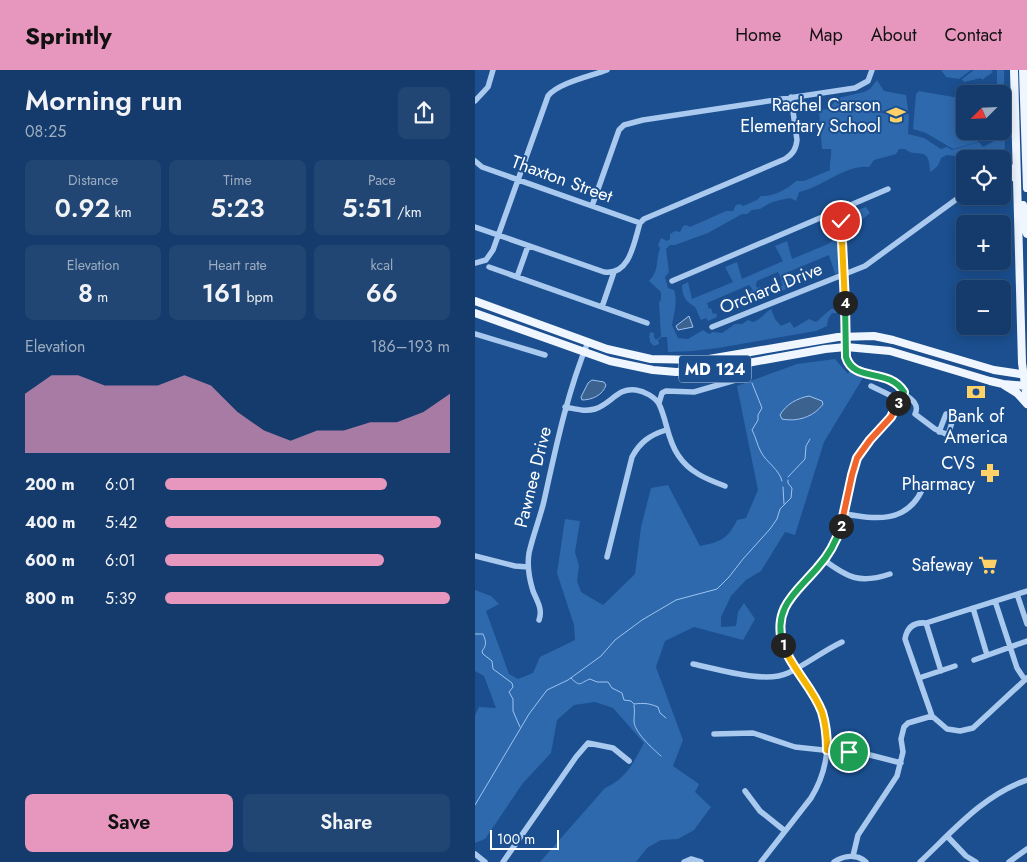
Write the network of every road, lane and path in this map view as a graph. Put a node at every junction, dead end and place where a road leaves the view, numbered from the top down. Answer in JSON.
{"nodes":[{"id":1,"x":493,"y":70,"type":"edge"},
{"id":2,"x":872,"y":70,"type":"edge"},
{"id":3,"x":604,"y":71,"type":"edge"},
{"id":4,"x":1014,"y":71,"type":"edge"},
{"id":5,"x":1023,"y":71,"type":"edge"},
{"id":6,"x":1027,"y":84,"type":"edge"},
{"id":7,"x":1025,"y":96,"type":"edge"},
{"id":8,"x":791,"y":97,"type":"junction"},
{"id":9,"x":475,"y":101,"type":"edge"},
{"id":10,"x":1025,"y":127,"type":"junction"},
{"id":11,"x":475,"y":161,"type":"edge"},
{"id":12,"x":1017,"y":164,"type":"junction"},
{"id":13,"x":1011,"y":177,"type":"edge"},
{"id":14,"x":518,"y":180,"type":"junction"},
{"id":15,"x":1011,"y":184,"type":"edge"},
{"id":16,"x":1017,"y":184,"type":"junction"},
{"id":17,"x":1027,"y":188,"type":"edge"},
{"id":18,"x":888,"y":189,"type":"dead end"},
{"id":19,"x":956,"y":200,"type":"edge"},
{"id":20,"x":592,"y":206,"type":"junction"},
{"id":21,"x":837,"y":210,"type":"junction"},
{"id":22,"x":641,"y":223,"type":"junction"},
{"id":23,"x":475,"y":227,"type":"edge"},
{"id":24,"x":1027,"y":234,"type":"edge"},
{"id":25,"x":499,"y":235,"type":"junction"},
{"id":26,"x":529,"y":246,"type":"junction"},
{"id":27,"x":475,"y":263,"type":"edge"},
{"id":28,"x":489,"y":267,"type":"dead end"},
{"id":29,"x":614,"y":272,"type":"junction"},
{"id":30,"x":844,"y":275,"type":"junction"},
{"id":31,"x":517,"y":277,"type":"junction"},
{"id":32,"x":672,"y":281,"type":"dead end"},
{"id":33,"x":475,"y":301,"type":"edge"},
{"id":34,"x":601,"y":307,"type":"junction"},
{"id":35,"x":475,"y":313,"type":"edge"},
{"id":36,"x":647,"y":324,"type":"dead end"},
{"id":37,"x":712,"y":327,"type":"dead end"},
{"id":38,"x":475,"y":334,"type":"edge"},
{"id":39,"x":846,"y":336,"type":"junction"},
{"id":40,"x":588,"y":342,"type":"junction"},
{"id":41,"x":846,"y":347,"type":"junction"},
{"id":42,"x":584,"y":352,"type":"junction"},
{"id":43,"x":545,"y":355,"type":"dead end"},
{"id":44,"x":944,"y":355,"type":"junction"},
{"id":45,"x":927,"y":362,"type":"junction"},
{"id":46,"x":1025,"y":375,"type":"edge"},
{"id":47,"x":739,"y":379,"type":"dead end"},
{"id":48,"x":1003,"y":384,"type":"junction"},
{"id":49,"x":871,"y":386,"type":"dead end"},
{"id":50,"x":1026,"y":386,"type":"edge"},
{"id":51,"x":903,"y":393,"type":"junction"},
{"id":52,"x":900,"y":400,"type":"junction"},
{"id":53,"x":1027,"y":400,"type":"edge"},
{"id":54,"x":659,"y":403,"type":"junction"},
{"id":55,"x":1027,"y":404,"type":"edge"},
{"id":56,"x":565,"y":407,"type":"junction"},
{"id":57,"x":666,"y":430,"type":"junction"},
{"id":58,"x":939,"y":432,"type":"dead end"},
{"id":59,"x":725,"y":486,"type":"dead end"},
{"id":60,"x":922,"y":490,"type":"dead end"},
{"id":61,"x":845,"y":514,"type":"junction"},
{"id":62,"x":475,"y":556,"type":"edge"},
{"id":63,"x":607,"y":557,"type":"dead end"},
{"id":64,"x":824,"y":560,"type":"junction"},
{"id":65,"x":528,"y":567,"type":"junction"},
{"id":66,"x":890,"y":574,"type":"dead end"},
{"id":67,"x":1027,"y":591,"type":"edge"},
{"id":68,"x":1017,"y":594,"type":"junction"},
{"id":69,"x":995,"y":601,"type":"junction"},
{"id":70,"x":973,"y":608,"type":"junction"},
{"id":71,"x":539,"y":620,"type":"dead end"},
{"id":72,"x":925,"y":624,"type":"junction"},
{"id":73,"x":1027,"y":624,"type":"edge"},
{"id":74,"x":1027,"y":641,"type":"edge"},
{"id":75,"x":842,"y":642,"type":"dead end"},
{"id":76,"x":1010,"y":647,"type":"junction"},
{"id":77,"x":987,"y":655,"type":"junction"},
{"id":78,"x":975,"y":660,"type":"dead end"},
{"id":79,"x":693,"y":664,"type":"dead end"},
{"id":80,"x":955,"y":666,"type":"dead end"},
{"id":81,"x":795,"y":669,"type":"junction"},
{"id":82,"x":941,"y":671,"type":"junction"},
{"id":83,"x":919,"y":678,"type":"junction"},
{"id":84,"x":1026,"y":679,"type":"edge"},
{"id":85,"x":932,"y":716,"type":"junction"},
{"id":86,"x":714,"y":734,"type":"dead end"},
{"id":87,"x":827,"y":750,"type":"junction"},
{"id":88,"x":629,"y":761,"type":"dead end"},
{"id":89,"x":901,"y":763,"type":"junction"},
{"id":90,"x":1027,"y":780,"type":"edge"},
{"id":91,"x":745,"y":791,"type":"dead end"},
{"id":92,"x":785,"y":832,"type":"junction"},
{"id":93,"x":947,"y":836,"type":"junction"},
{"id":94,"x":1027,"y":849,"type":"edge"},
{"id":95,"x":475,"y":854,"type":"edge"},
{"id":96,"x":853,"y":856,"type":"junction"},
{"id":97,"x":485,"y":862,"type":"edge"},
{"id":98,"x":503,"y":862,"type":"edge"},
{"id":99,"x":684,"y":862,"type":"edge"},
{"id":100,"x":701,"y":862,"type":"edge"},
{"id":101,"x":761,"y":862,"type":"edge"},
{"id":102,"x":834,"y":862,"type":"edge"},
{"id":103,"x":866,"y":862,"type":"edge"},
{"id":104,"x":920,"y":862,"type":"edge"},
{"id":105,"x":975,"y":862,"type":"edge"},
{"id":106,"x":1009,"y":862,"type":"edge"}],
"edges":[{"from":1,"to":9,"type":"street"},
{"from":2,"to":8,"type":"street"},
{"from":3,"to":14,"type":"street"},
{"from":4,"to":7,"type":"street"},
{"from":4,"to":12,"type":"main road"},
{"from":5,"to":6,"type":"street"},
{"from":5,"to":7,"type":"main road"},
{"from":7,"to":10,"type":"main road"},
{"from":8,"to":20,"type":"street"},
{"from":8,"to":22,"type":"street"},
{"from":10,"to":16,"type":"main road"},
{"from":10,"to":17,"type":"main road"},
{"from":11,"to":14,"type":"street","name":"Thaxton Street"},
{"from":12,"to":13,"type":"main road"},
{"from":12,"to":16,"type":"main road"},
{"from":14,"to":20,"type":"street","name":"Thaxton Street"},
{"from":14,"to":25,"type":"street"},
{"from":15,"to":16,"type":"street"},
{"from":16,"to":24,"type":"main road"},
{"from":16,"to":46,"type":"main road"},
{"from":18,"to":21,"type":"street"},
{"from":19,"to":30,"type":"street","name":"Orchard Drive"},
{"from":20,"to":22,"type":"street","name":"Thaxton Street"},
{"from":21,"to":30,"type":"street"},
{"from":21,"to":32,"type":"street"},
{"from":22,"to":29,"type":"street"},
{"from":23,"to":25,"type":"street"},
{"from":25,"to":26,"type":"street"},
{"from":25,"to":27,"type":"street"},
{"from":26,"to":29,"type":"street"},
{"from":26,"to":31,"type":"street"},
{"from":28,"to":31,"type":"street"},
{"from":29,"to":34,"type":"street"},
{"from":30,"to":37,"type":"street","name":"Orchard Drive"},
{"from":30,"to":39,"type":"street"},
{"from":31,"to":34,"type":"street"},
{"from":33,"to":40,"type":"main road","number":"MD 124"},
{"from":34,"to":36,"type":"street"},
{"from":35,"to":42,"type":"main road","number":"MD 124"},
{"from":38,"to":43,"type":"street"},
{"from":39,"to":40,"type":"main road","number":"MD 124"},
{"from":39,"to":41,"type":"street"},
{"from":39,"to":44,"type":"main road","number":"MD 124"},
{"from":40,"to":42,"type":"street","name":"Pawnee Drive"},
{"from":41,"to":42,"type":"main road","number":"MD 124"},
{"from":41,"to":45,"type":"main road","number":"MD 124"},
{"from":41,"to":51,"type":"street"},
{"from":42,"to":56,"type":"street","name":"Pawnee Drive"},
{"from":44,"to":45,"type":"main road"},
{"from":44,"to":46,"type":"main road","number":"MD 124"},
{"from":45,"to":48,"type":"main road","number":"MD 124"},
{"from":46,"to":50,"type":"main road"},
{"from":47,"to":54,"type":"street"},
{"from":48,"to":50,"type":"main road","number":"MD 124"},
{"from":48,"to":55,"type":"main road"},
{"from":49,"to":52,"type":"street"},
{"from":50,"to":53,"type":"main road"},
{"from":51,"to":52,"type":"street"},
{"from":51,"to":58,"type":"street"},
{"from":52,"to":61,"type":"street"},
{"from":54,"to":56,"type":"street"},
{"from":54,"to":57,"type":"street"},
{"from":56,"to":65,"type":"street","name":"Pawnee Drive"},
{"from":57,"to":59,"type":"street"},
{"from":57,"to":63,"type":"street"},
{"from":60,"to":61,"type":"street"},
{"from":61,"to":64,"type":"street"},
{"from":62,"to":65,"type":"street"},
{"from":64,"to":66,"type":"street"},
{"from":64,"to":81,"type":"street"},
{"from":65,"to":71,"type":"street","name":"Pawnee Drive"},
{"from":67,"to":68,"type":"street"},
{"from":68,"to":69,"type":"street"},
{"from":68,"to":73,"type":"street"},
{"from":69,"to":70,"type":"street"},
{"from":69,"to":76,"type":"street"},
{"from":70,"to":72,"type":"street"},
{"from":70,"to":77,"type":"street"},
{"from":72,"to":82,"type":"street"},
{"from":72,"to":83,"type":"street"},
{"from":74,"to":76,"type":"street"},
{"from":75,"to":81,"type":"street"},
{"from":76,"to":77,"type":"street"},
{"from":76,"to":84,"type":"street"},
{"from":77,"to":78,"type":"street"},
{"from":79,"to":81,"type":"street"},
{"from":80,"to":82,"type":"street"},
{"from":81,"to":87,"type":"street"},
{"from":82,"to":83,"type":"street"},
{"from":83,"to":85,"type":"street"},
{"from":84,"to":85,"type":"street"},
{"from":85,"to":89,"type":"street"},
{"from":86,"to":87,"type":"street"},
{"from":87,"to":89,"type":"street"},
{"from":87,"to":92,"type":"street"},
{"from":88,"to":98,"type":"street"},
{"from":89,"to":96,"type":"street"},
{"from":90,"to":93,"type":"street"},
{"from":91,"to":92,"type":"street"},
{"from":92,"to":101,"type":"street"},
{"from":93,"to":104,"type":"street"},
{"from":93,"to":105,"type":"street"},
{"from":94,"to":106,"type":"street"},
{"from":95,"to":97,"type":"street"},
{"from":96,"to":102,"type":"street"},
{"from":96,"to":103,"type":"street"},
{"from":99,"to":100,"type":"street"}]}
